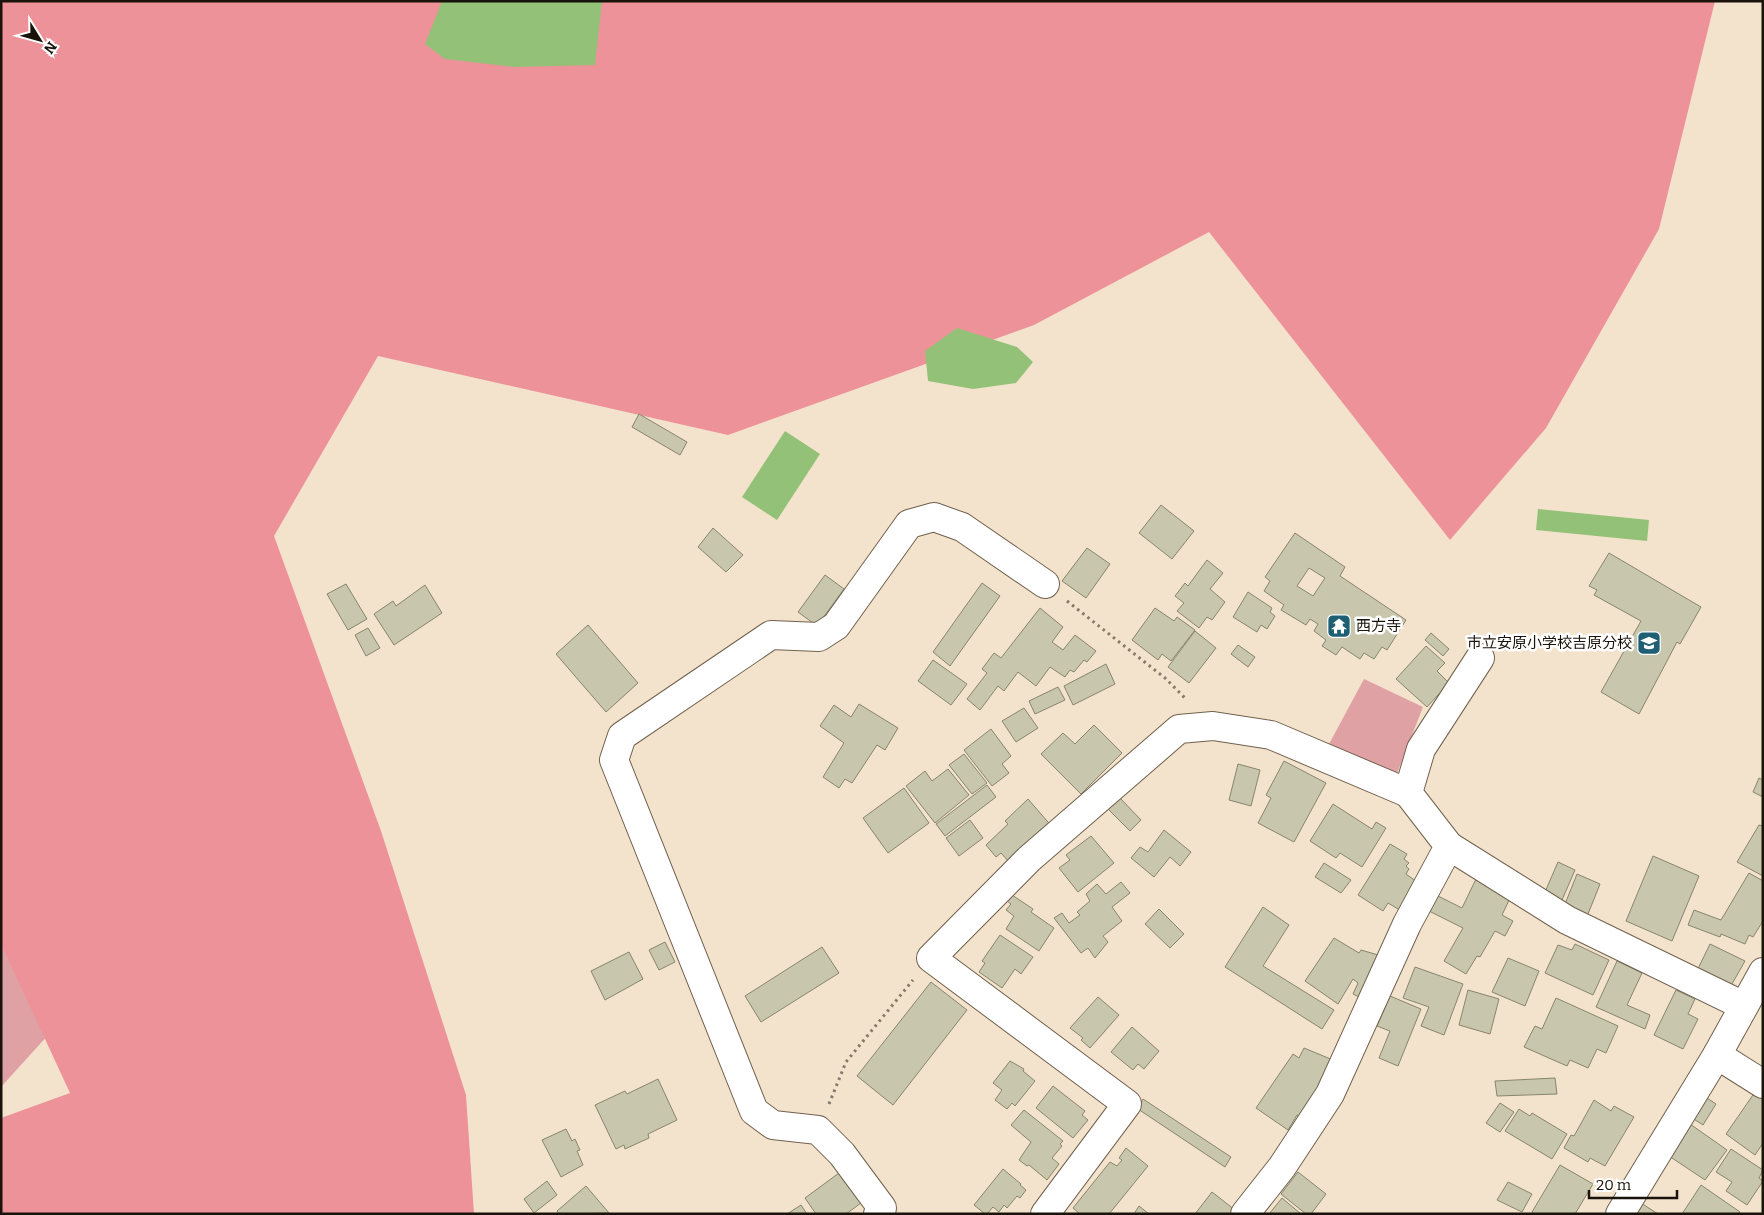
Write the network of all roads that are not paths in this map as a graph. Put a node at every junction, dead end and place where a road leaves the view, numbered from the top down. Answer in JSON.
{"nodes":[{"id":1,"x":1045,"y":584,"type":"road end"},
{"id":2,"x":1480,"y":658,"type":"dead end"},
{"id":3,"x":1408,"y":792,"type":"junction"},
{"id":4,"x":1449,"y":846,"type":"junction"},
{"id":5,"x":1763,"y":972,"type":"edge"},
{"id":6,"x":1744,"y":1006,"type":"junction"},
{"id":7,"x":1718,"y":1054,"type":"junction"},
{"id":8,"x":1763,"y":1084,"type":"edge"},
{"id":9,"x":878,"y":1214,"type":"edge"},
{"id":10,"x":1045,"y":1214,"type":"edge"},
{"id":11,"x":1245,"y":1214,"type":"edge"},
{"id":12,"x":1620,"y":1214,"type":"edge"}],
"edges":[{"from":1,"to":9,"type":"street"},
{"from":2,"to":3,"type":"street"},
{"from":3,"to":4,"type":"street"},
{"from":3,"to":10,"type":"street"},
{"from":4,"to":6,"type":"street"},
{"from":4,"to":11,"type":"street"},
{"from":5,"to":6,"type":"street"},
{"from":6,"to":7,"type":"street"},
{"from":7,"to":8,"type":"street"},
{"from":7,"to":12,"type":"street"}]}
